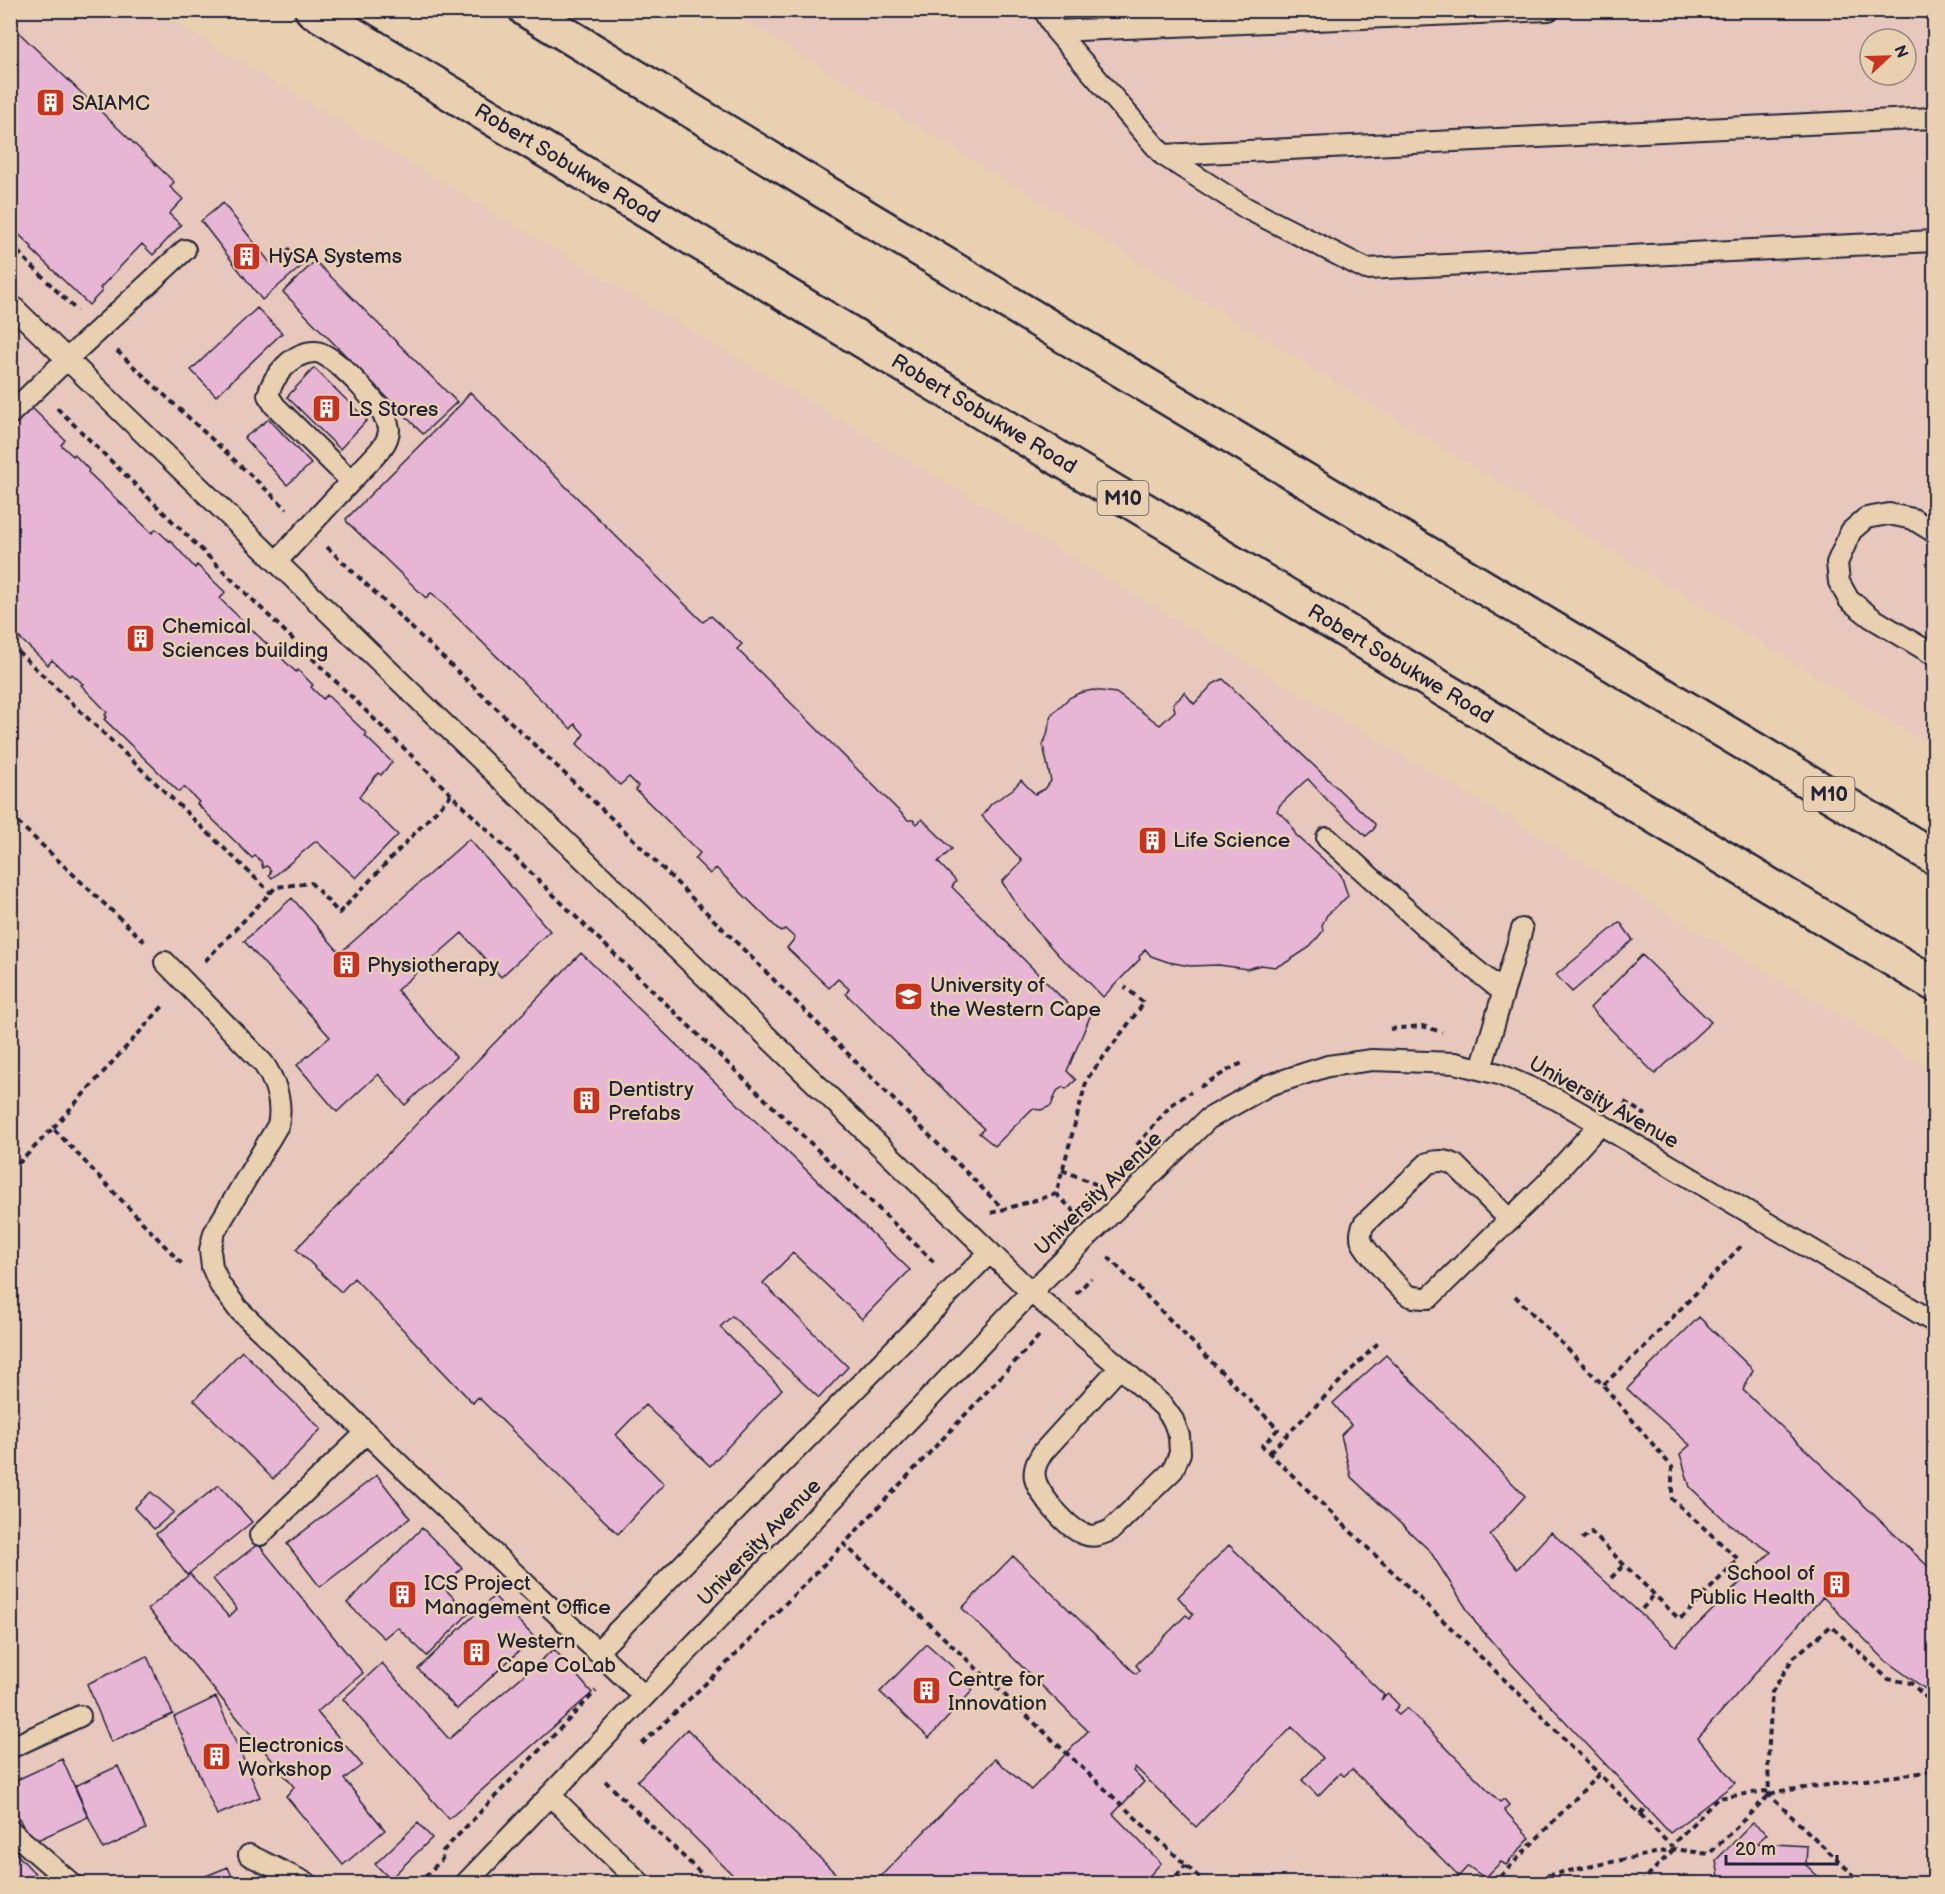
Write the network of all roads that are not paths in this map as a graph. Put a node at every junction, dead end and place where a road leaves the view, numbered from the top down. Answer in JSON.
{"nodes":[{"id":1,"x":312,"y":10,"type":"edge"},
{"id":2,"x":526,"y":10,"type":"edge"},
{"id":3,"x":1044,"y":10,"type":"edge"},
{"id":4,"x":1550,"y":10,"type":"edge"},
{"id":5,"x":1056,"y":31,"type":"junction"},
{"id":6,"x":1935,"y":118,"type":"edge"},
{"id":7,"x":1163,"y":155,"type":"junction"},
{"id":8,"x":1935,"y":241,"type":"edge"},
{"id":9,"x":185,"y":250,"type":"dead end"},
{"id":10,"x":10,"y":304,"type":"edge"},
{"id":11,"x":67,"y":359,"type":"junction"},
{"id":12,"x":10,"y":414,"type":"edge"},
{"id":13,"x":351,"y":481,"type":"junction"},
{"id":14,"x":1935,"y":532,"type":"edge"},
{"id":15,"x":277,"y":561,"type":"junction"},
{"id":16,"x":1935,"y":655,"type":"edge"},
{"id":17,"x":1327,"y":838,"type":"dead end"},
{"id":18,"x":1935,"y":856,"type":"edge"},
{"id":19,"x":1522,"y":929,"type":"dead end"},
{"id":20,"x":165,"y":962,"type":"road end"},
{"id":21,"x":1935,"y":984,"type":"edge"},
{"id":22,"x":1503,"y":992,"type":"junction"},
{"id":23,"x":1481,"y":1069,"type":"junction"},
{"id":24,"x":1600,"y":1124,"type":"junction"},
{"id":25,"x":1510,"y":1220,"type":"junction"},
{"id":26,"x":990,"y":1252,"type":"junction"},
{"id":27,"x":1031,"y":1292,"type":"junction"},
{"id":28,"x":1935,"y":1322,"type":"edge"},
{"id":29,"x":1120,"y":1367,"type":"junction"},
{"id":30,"x":366,"y":1433,"type":"junction"},
{"id":31,"x":260,"y":1535,"type":"dead end"},
{"id":32,"x":597,"y":1652,"type":"junction"},
{"id":33,"x":644,"y":1696,"type":"junction"},
{"id":34,"x":80,"y":1716,"type":"dead end"},
{"id":35,"x":10,"y":1748,"type":"edge"},
{"id":36,"x":550,"y":1795,"type":"junction"},
{"id":37,"x":10,"y":1830,"type":"edge"},
{"id":38,"x":249,"y":1855,"type":"dead end"},
{"id":39,"x":72,"y":1884,"type":"edge"},
{"id":40,"x":308,"y":1884,"type":"edge"},
{"id":41,"x":465,"y":1884,"type":"edge"},
{"id":42,"x":640,"y":1884,"type":"edge"}],
"edges":[{"from":1,"to":21,"type":"main road","name":"Robert Sobukwe Road","number":"M10"},
{"from":2,"to":18,"type":"main road","number":"M10"},
{"from":3,"to":5,"type":"lane"},
{"from":4,"to":5,"type":"lane"},
{"from":5,"to":7,"type":"lane"},
{"from":6,"to":7,"type":"lane"},
{"from":7,"to":8,"type":"lane"},
{"from":9,"to":11,"type":"lane"},
{"from":10,"to":11,"type":"lane"},
{"from":11,"to":12,"type":"lane"},
{"from":11,"to":15,"type":"lane"},
{"from":13,"to":13,"type":"lane"},
{"from":13,"to":15,"type":"lane"},
{"from":14,"to":16,"type":"lane"},
{"from":15,"to":26,"type":"lane"},
{"from":17,"to":22,"type":"lane"},
{"from":19,"to":22,"type":"lane"},
{"from":20,"to":30,"type":"lane"},
{"from":22,"to":23,"type":"lane"},
{"from":23,"to":24,"type":"lane","name":"University Avenue"},
{"from":23,"to":27,"type":"lane","name":"University Avenue"},
{"from":24,"to":25,"type":"lane"},
{"from":24,"to":28,"type":"lane","name":"University Avenue"},
{"from":25,"to":25,"type":"lane"},
{"from":26,"to":27,"type":"lane"},
{"from":26,"to":32,"type":"lane"},
{"from":27,"to":29,"type":"lane"},
{"from":27,"to":33,"type":"lane","name":"University Avenue"},
{"from":29,"to":29,"type":"lane"},
{"from":30,"to":31,"type":"lane"},
{"from":30,"to":32,"type":"lane"},
{"from":32,"to":33,"type":"lane"},
{"from":33,"to":36,"type":"lane","name":"University Avenue"},
{"from":34,"to":35,"type":"lane"},
{"from":36,"to":41,"type":"lane","name":"University Avenue"},
{"from":36,"to":42,"type":"lane"},
{"from":37,"to":39,"type":"lane"},
{"from":38,"to":40,"type":"lane"}]}
